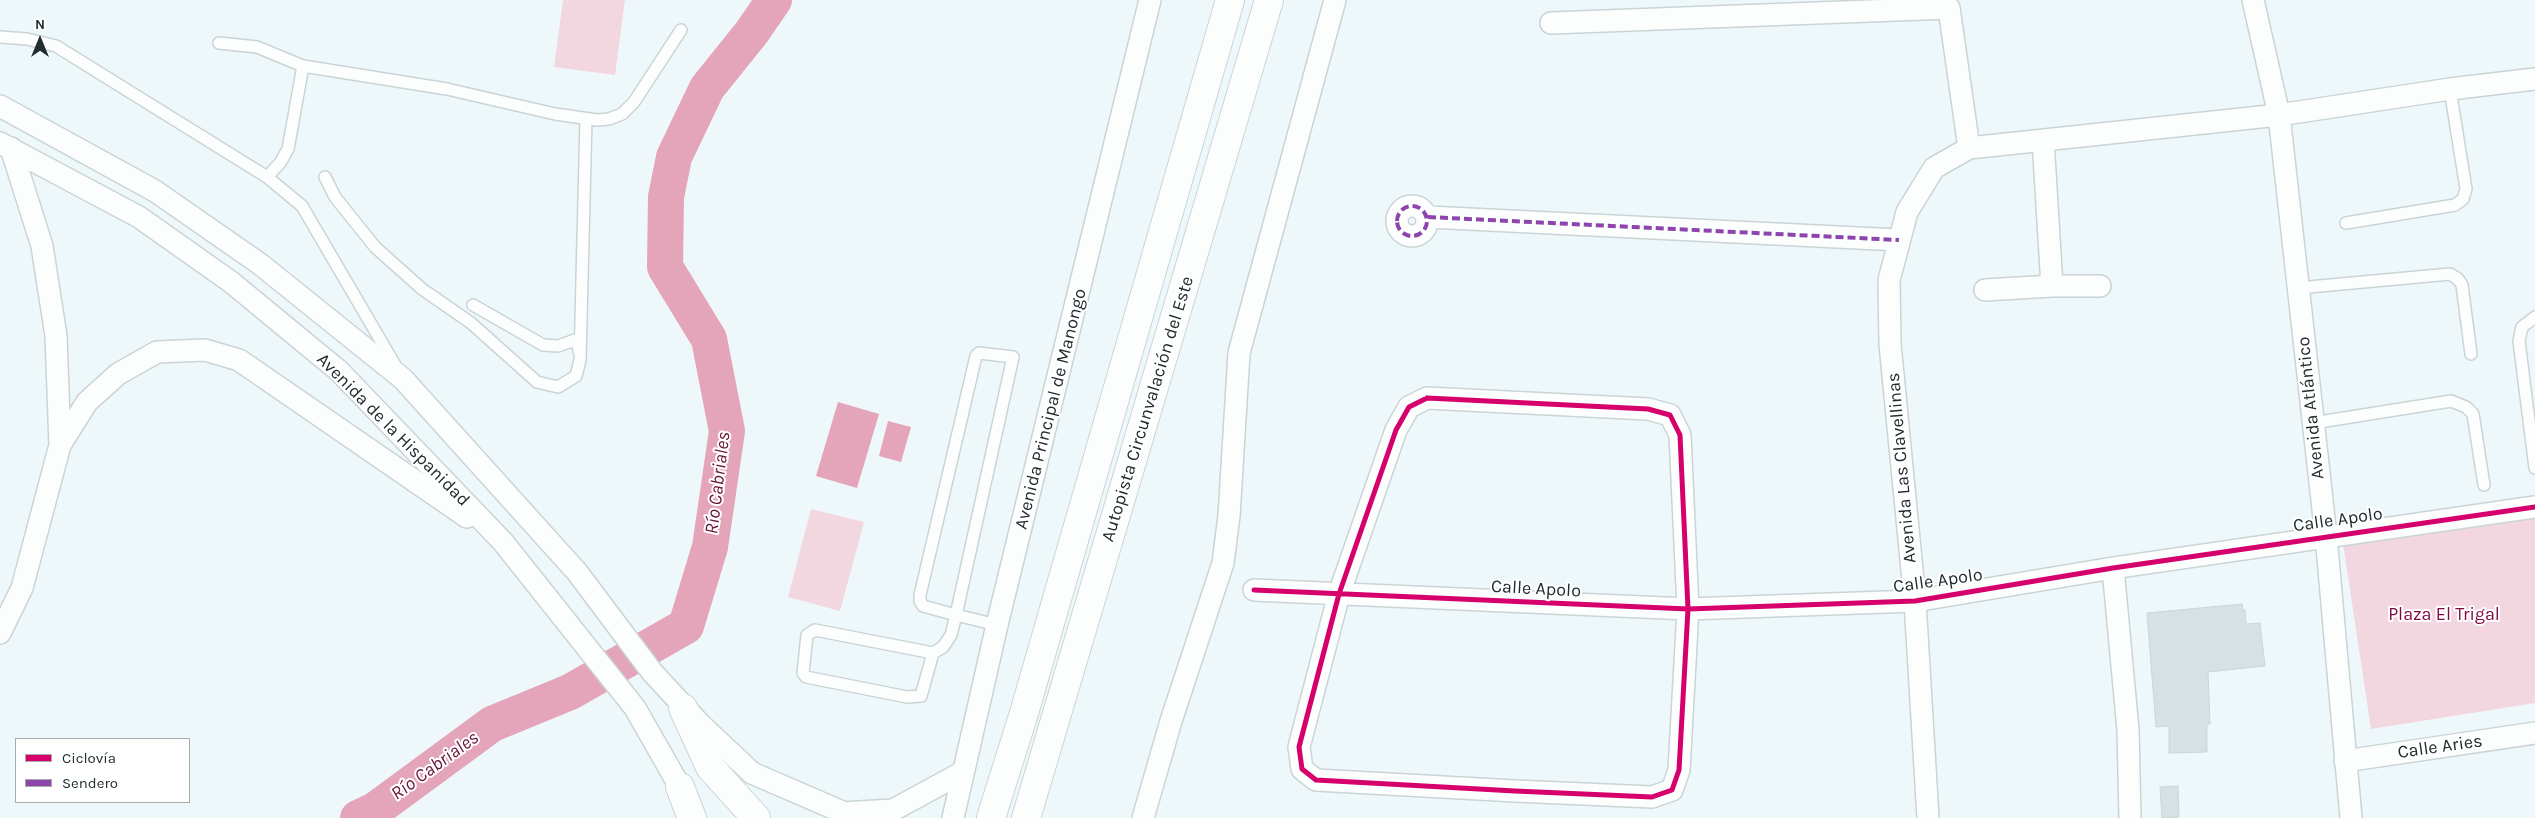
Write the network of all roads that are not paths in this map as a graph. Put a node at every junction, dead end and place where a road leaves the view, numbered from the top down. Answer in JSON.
{"nodes":[{"id":1,"x":1150,"y":0,"type":"edge"},
{"id":2,"x":1230,"y":0,"type":"edge"},
{"id":3,"x":1269,"y":0,"type":"edge"},
{"id":4,"x":1335,"y":0,"type":"edge"},
{"id":5,"x":2253,"y":0,"type":"edge"},
{"id":6,"x":1950,"y":4,"type":"edge"},
{"id":7,"x":1551,"y":23,"type":"dead end"},
{"id":8,"x":681,"y":30,"type":"dead end"},
{"id":9,"x":0,"y":37,"type":"edge"},
{"id":10,"x":219,"y":43,"type":"dead end"},
{"id":11,"x":303,"y":66,"type":"junction"},
{"id":12,"x":2535,"y":79,"type":"edge"},
{"id":13,"x":2450,"y":89,"type":"junction"},
{"id":14,"x":0,"y":106,"type":"edge"},
{"id":15,"x":2279,"y":115,"type":"junction"},
{"id":16,"x":586,"y":119,"type":"junction"},
{"id":17,"x":2043,"y":140,"type":"junction"},
{"id":18,"x":6,"y":146,"type":"edge"},
{"id":19,"x":1969,"y":148,"type":"junction"},
{"id":20,"x":267,"y":177,"type":"junction"},
{"id":21,"x":325,"y":177,"type":"dead end"},
{"id":22,"x":1428,"y":217,"type":"dead end"},
{"id":23,"x":2346,"y":223,"type":"dead end"},
{"id":24,"x":1899,"y":240,"type":"junction"},
{"id":25,"x":2052,"y":286,"type":"junction"},
{"id":26,"x":2100,"y":286,"type":"dead end"},
{"id":27,"x":2298,"y":288,"type":"junction"},
{"id":28,"x":1985,"y":290,"type":"dead end"},
{"id":29,"x":473,"y":305,"type":"dead end"},
{"id":30,"x":2535,"y":316,"type":"edge"},
{"id":31,"x":2471,"y":354,"type":"dead end"},
{"id":32,"x":580,"y":360,"type":"junction"},
{"id":33,"x":404,"y":379,"type":"junction"},
{"id":34,"x":2313,"y":423,"type":"junction"},
{"id":35,"x":60,"y":445,"type":"junction"},
{"id":36,"x":2535,"y":468,"type":"edge"},
{"id":37,"x":2484,"y":485,"type":"dead end"},
{"id":38,"x":2535,"y":507,"type":"edge"},
{"id":39,"x":2326,"y":536,"type":"junction"},
{"id":40,"x":503,"y":542,"type":"junction"},
{"id":41,"x":2113,"y":568,"type":"junction"},
{"id":42,"x":1254,"y":590,"type":"dead end"},
{"id":43,"x":1339,"y":594,"type":"junction"},
{"id":44,"x":1914,"y":601,"type":"junction"},
{"id":45,"x":1688,"y":609,"type":"junction"},
{"id":46,"x":956,"y":615,"type":"junction"},
{"id":47,"x":997,"y":626,"type":"junction"},
{"id":48,"x":0,"y":633,"type":"edge"},
{"id":49,"x":933,"y":653,"type":"junction"},
{"id":50,"x":683,"y":708,"type":"junction"},
{"id":51,"x":2535,"y":733,"type":"edge"},
{"id":52,"x":2345,"y":761,"type":"junction"},
{"id":53,"x":963,"y":772,"type":"junction"},
{"id":54,"x":680,"y":787,"type":"junction"},
{"id":55,"x":849,"y":815,"type":"edge"},
{"id":56,"x":692,"y":818,"type":"edge"},
{"id":57,"x":698,"y":818,"type":"edge"},
{"id":58,"x":756,"y":818,"type":"edge"},
{"id":59,"x":953,"y":818,"type":"edge"},
{"id":60,"x":991,"y":818,"type":"edge"},
{"id":61,"x":1026,"y":818,"type":"edge"},
{"id":62,"x":1143,"y":818,"type":"edge"},
{"id":63,"x":1928,"y":818,"type":"edge"},
{"id":64,"x":2130,"y":818,"type":"edge"},
{"id":65,"x":2351,"y":818,"type":"edge"}],
"edges":[{"from":1,"to":47,"type":"street","name":"Avenida Principal de Manongo"},
{"from":2,"to":60,"type":"highway","name":"Autopista Circunvalación del Este"},
{"from":3,"to":61,"type":"highway","name":"Autopista Circunvalación del Este"},
{"from":4,"to":62,"type":"street"},
{"from":5,"to":15,"type":"street","name":"Avenida Atlántico"},
{"from":6,"to":7,"type":"street"},
{"from":6,"to":19,"type":"street"},
{"from":8,"to":16,"type":"lane"},
{"from":9,"to":20,"type":"lane"},
{"from":10,"to":11,"type":"lane"},
{"from":11,"to":16,"type":"lane"},
{"from":11,"to":20,"type":"lane"},
{"from":12,"to":13,"type":"street"},
{"from":13,"to":15,"type":"street"},
{"from":13,"to":23,"type":"lane"},
{"from":14,"to":33,"type":"street","name":"Avenida de la Hispanidad"},
{"from":15,"to":17,"type":"street"},
{"from":15,"to":27,"type":"street","name":"Avenida Atlántico"},
{"from":16,"to":32,"type":"lane"},
{"from":17,"to":19,"type":"street"},
{"from":17,"to":25,"type":"street"},
{"from":18,"to":35,"type":"street"},
{"from":18,"to":40,"type":"street","name":"Avenida de la Hispanidad"},
{"from":19,"to":24,"type":"street","name":"Avenida Las Clavellinas"},
{"from":20,"to":33,"type":"lane"},
{"from":21,"to":32,"type":"lane"},
{"from":22,"to":24,"type":"street"},
{"from":24,"to":44,"type":"street","name":"Avenida Las Clavellinas"},
{"from":25,"to":26,"type":"street"},
{"from":25,"to":28,"type":"street"},
{"from":27,"to":31,"type":"lane"},
{"from":27,"to":34,"type":"street","name":"Avenida Atlántico"},
{"from":29,"to":32,"type":"lane"},
{"from":30,"to":36,"type":"lane"},
{"from":33,"to":50,"type":"street","name":"Avenida de la Hispanidad"},
{"from":34,"to":37,"type":"lane"},
{"from":34,"to":39,"type":"street","name":"Avenida Atlántico"},
{"from":35,"to":40,"type":"street"},
{"from":35,"to":48,"type":"street"},
{"from":38,"to":39,"type":"street","name":"Calle Apolo"},
{"from":39,"to":41,"type":"street","name":"Calle Apolo"},
{"from":39,"to":52,"type":"street","name":"Avenida Atlántico"},
{"from":40,"to":54,"type":"street","name":"Avenida de la Hispanidad"},
{"from":41,"to":44,"type":"street","name":"Calle Apolo"},
{"from":41,"to":64,"type":"street"},
{"from":42,"to":43,"type":"street","name":"Calle Apolo"},
{"from":43,"to":45,"type":"street","name":"Calle Apolo"},
{"from":43,"to":45,"type":"street"},
{"from":43,"to":45,"type":"street"},
{"from":44,"to":45,"type":"street","name":"Calle Apolo"},
{"from":44,"to":63,"type":"street","name":"Avenida Las Clavellinas"},
{"from":46,"to":46,"type":"lane"},
{"from":46,"to":47,"type":"lane"},
{"from":46,"to":49,"type":"lane"},
{"from":47,"to":53,"type":"street","name":"Avenida Principal de Manongo"},
{"from":49,"to":49,"type":"lane"},
{"from":50,"to":55,"type":"street","name":"Avenida de la Hispanidad"},
{"from":50,"to":58,"type":"highway"},
{"from":51,"to":52,"type":"street","name":"Calle Aries"},
{"from":52,"to":65,"type":"street","name":"Avenida Atlántico"},
{"from":53,"to":55,"type":"street"},
{"from":53,"to":59,"type":"street","name":"Avenida Principal de Manongo"},
{"from":54,"to":56,"type":"highway"},
{"from":54,"to":57,"type":"street","name":"Avenida de la Hispanidad"}]}
